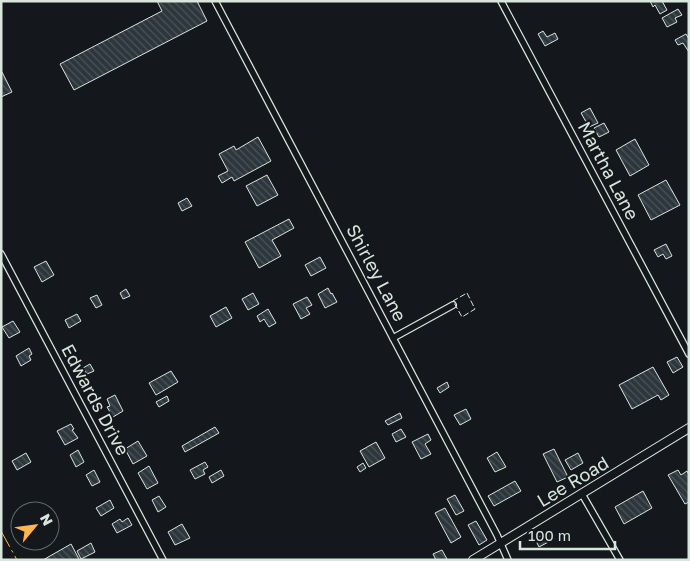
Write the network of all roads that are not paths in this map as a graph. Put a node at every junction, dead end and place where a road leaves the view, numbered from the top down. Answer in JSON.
{"nodes":[{"id":1,"x":215,"y":1,"type":"edge"},
{"id":2,"x":501,"y":1,"type":"edge"},
{"id":3,"x":1,"y":254,"type":"edge"},
{"id":4,"x":453,"y":305,"type":"dead end"},
{"id":5,"x":393,"y":338,"type":"junction"},
{"id":6,"x":689,"y":354,"type":"edge"},
{"id":7,"x":689,"y":428,"type":"edge"},
{"id":8,"x":582,"y":494,"type":"junction"},
{"id":9,"x":501,"y":543,"type":"junction"},
{"id":10,"x":163,"y":560,"type":"edge"},
{"id":11,"x":473,"y":560,"type":"edge"},
{"id":12,"x":508,"y":560,"type":"edge"},
{"id":13,"x":620,"y":560,"type":"edge"}],
"edges":[{"from":1,"to":5,"type":"street","name":"Shirley Lane"},
{"from":2,"to":6,"type":"street","name":"Martha Lane"},
{"from":3,"to":10,"type":"street","name":"Edwards Drive"},
{"from":4,"to":5,"type":"street"},
{"from":5,"to":9,"type":"street","name":"Shirley Lane"},
{"from":7,"to":8,"type":"main road","name":"Lee Road"},
{"from":8,"to":9,"type":"main road","name":"Lee Road"},
{"from":8,"to":13,"type":"street"},
{"from":9,"to":11,"type":"main road","name":"Lee Road"},
{"from":9,"to":12,"type":"street","name":"Shirley Lane"}]}
